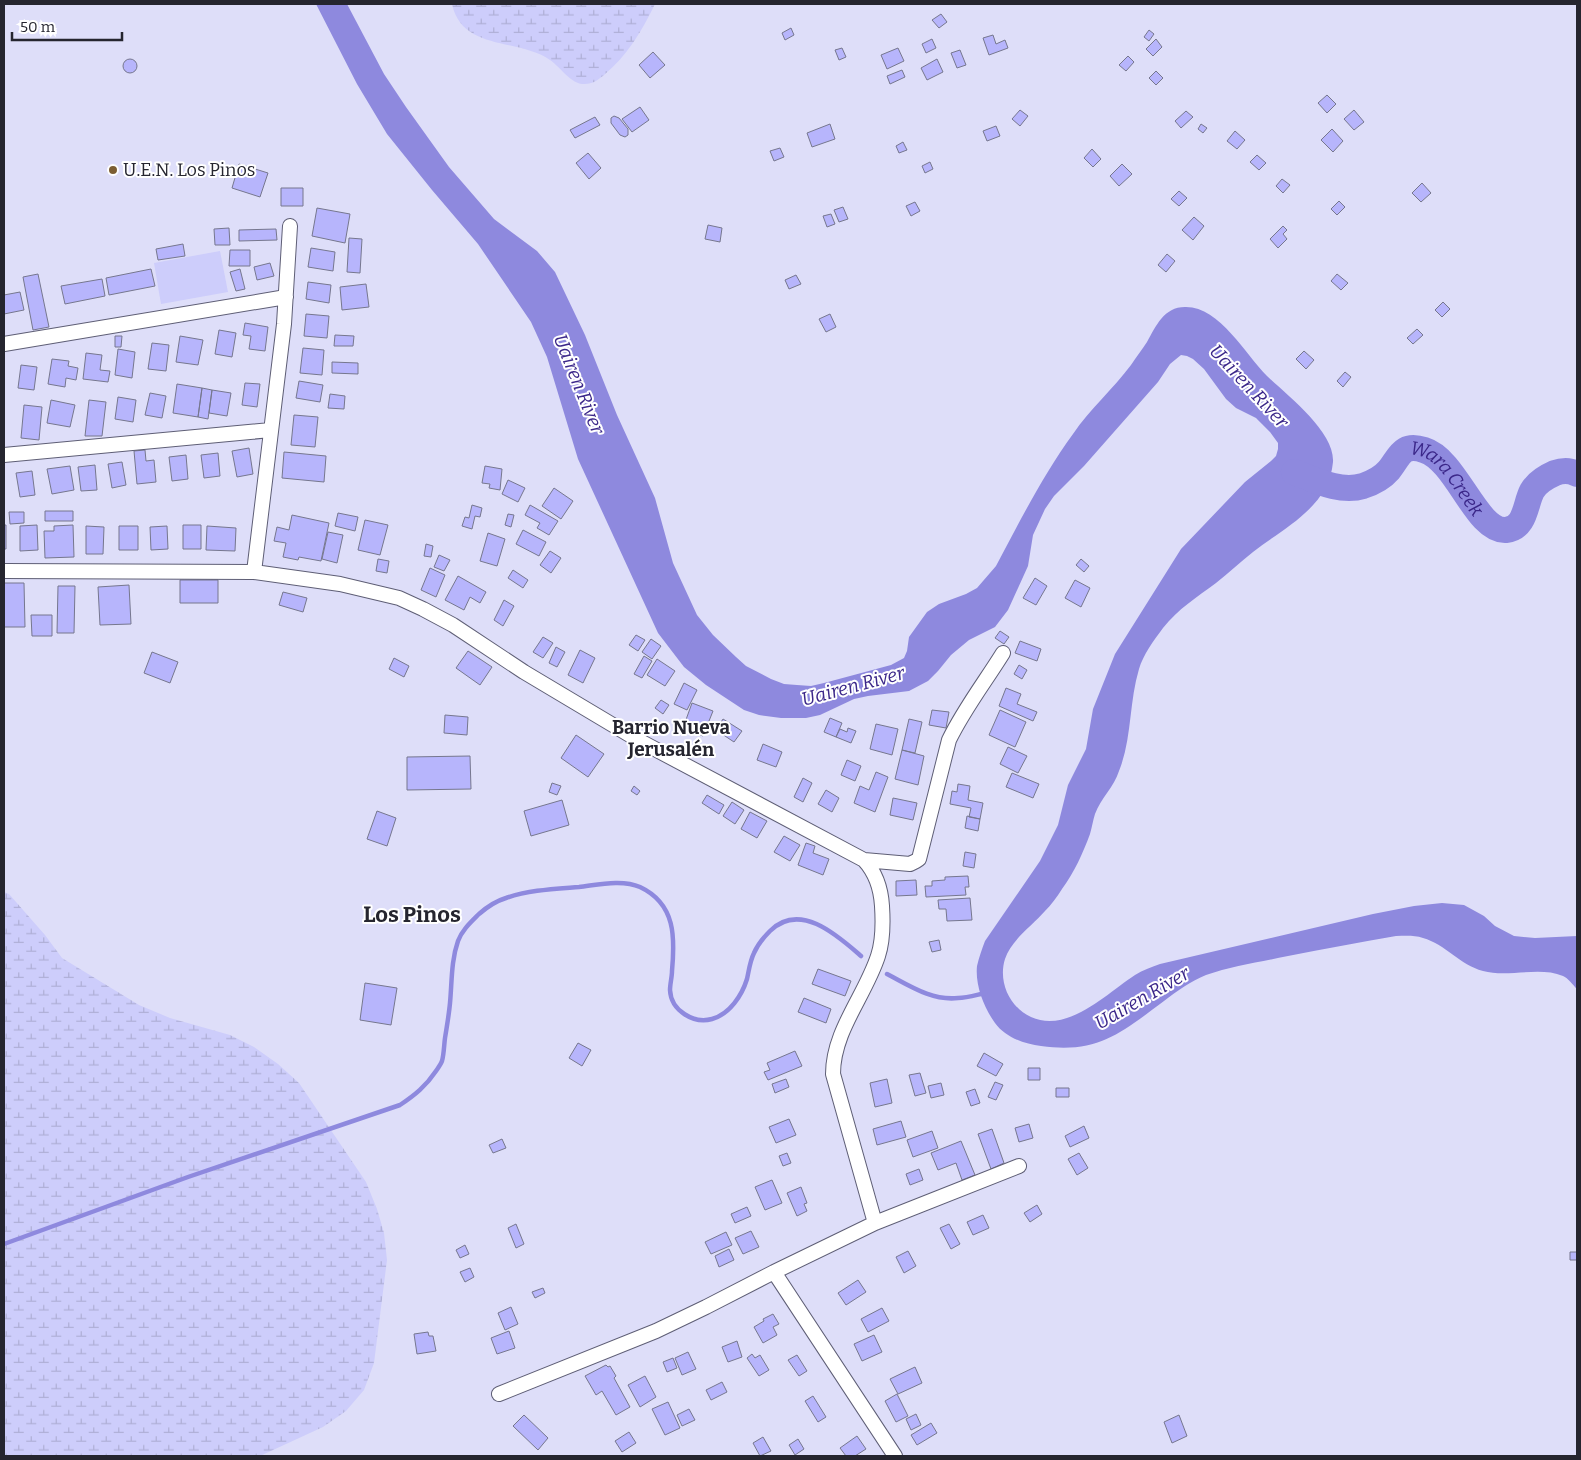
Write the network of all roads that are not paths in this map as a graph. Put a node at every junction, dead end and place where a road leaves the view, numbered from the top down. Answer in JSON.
{"nodes":[{"id":1,"x":290,"y":226,"type":"dead end"},
{"id":2,"x":286,"y":297,"type":"junction"},
{"id":3,"x":4,"y":344,"type":"edge"},
{"id":4,"x":271,"y":430,"type":"junction"},
{"id":5,"x":4,"y":455,"type":"edge"},
{"id":6,"x":4,"y":571,"type":"edge"},
{"id":7,"x":254,"y":572,"type":"junction"},
{"id":8,"x":1003,"y":652,"type":"dead end"},
{"id":9,"x":864,"y":860,"type":"junction"},
{"id":10,"x":1019,"y":1166,"type":"dead end"},
{"id":11,"x":875,"y":1223,"type":"junction"},
{"id":12,"x":774,"y":1272,"type":"junction"},
{"id":13,"x":499,"y":1394,"type":"dead end"},
{"id":14,"x":895,"y":1456,"type":"edge"}],
"edges":[{"from":1,"to":2,"type":"street"},
{"from":2,"to":3,"type":"street"},
{"from":2,"to":4,"type":"street"},
{"from":4,"to":5,"type":"street"},
{"from":4,"to":7,"type":"street"},
{"from":6,"to":7,"type":"street"},
{"from":7,"to":9,"type":"street"},
{"from":8,"to":9,"type":"street"},
{"from":9,"to":11,"type":"street"},
{"from":10,"to":11,"type":"street"},
{"from":11,"to":12,"type":"street"},
{"from":12,"to":13,"type":"street"},
{"from":12,"to":14,"type":"street"}]}
